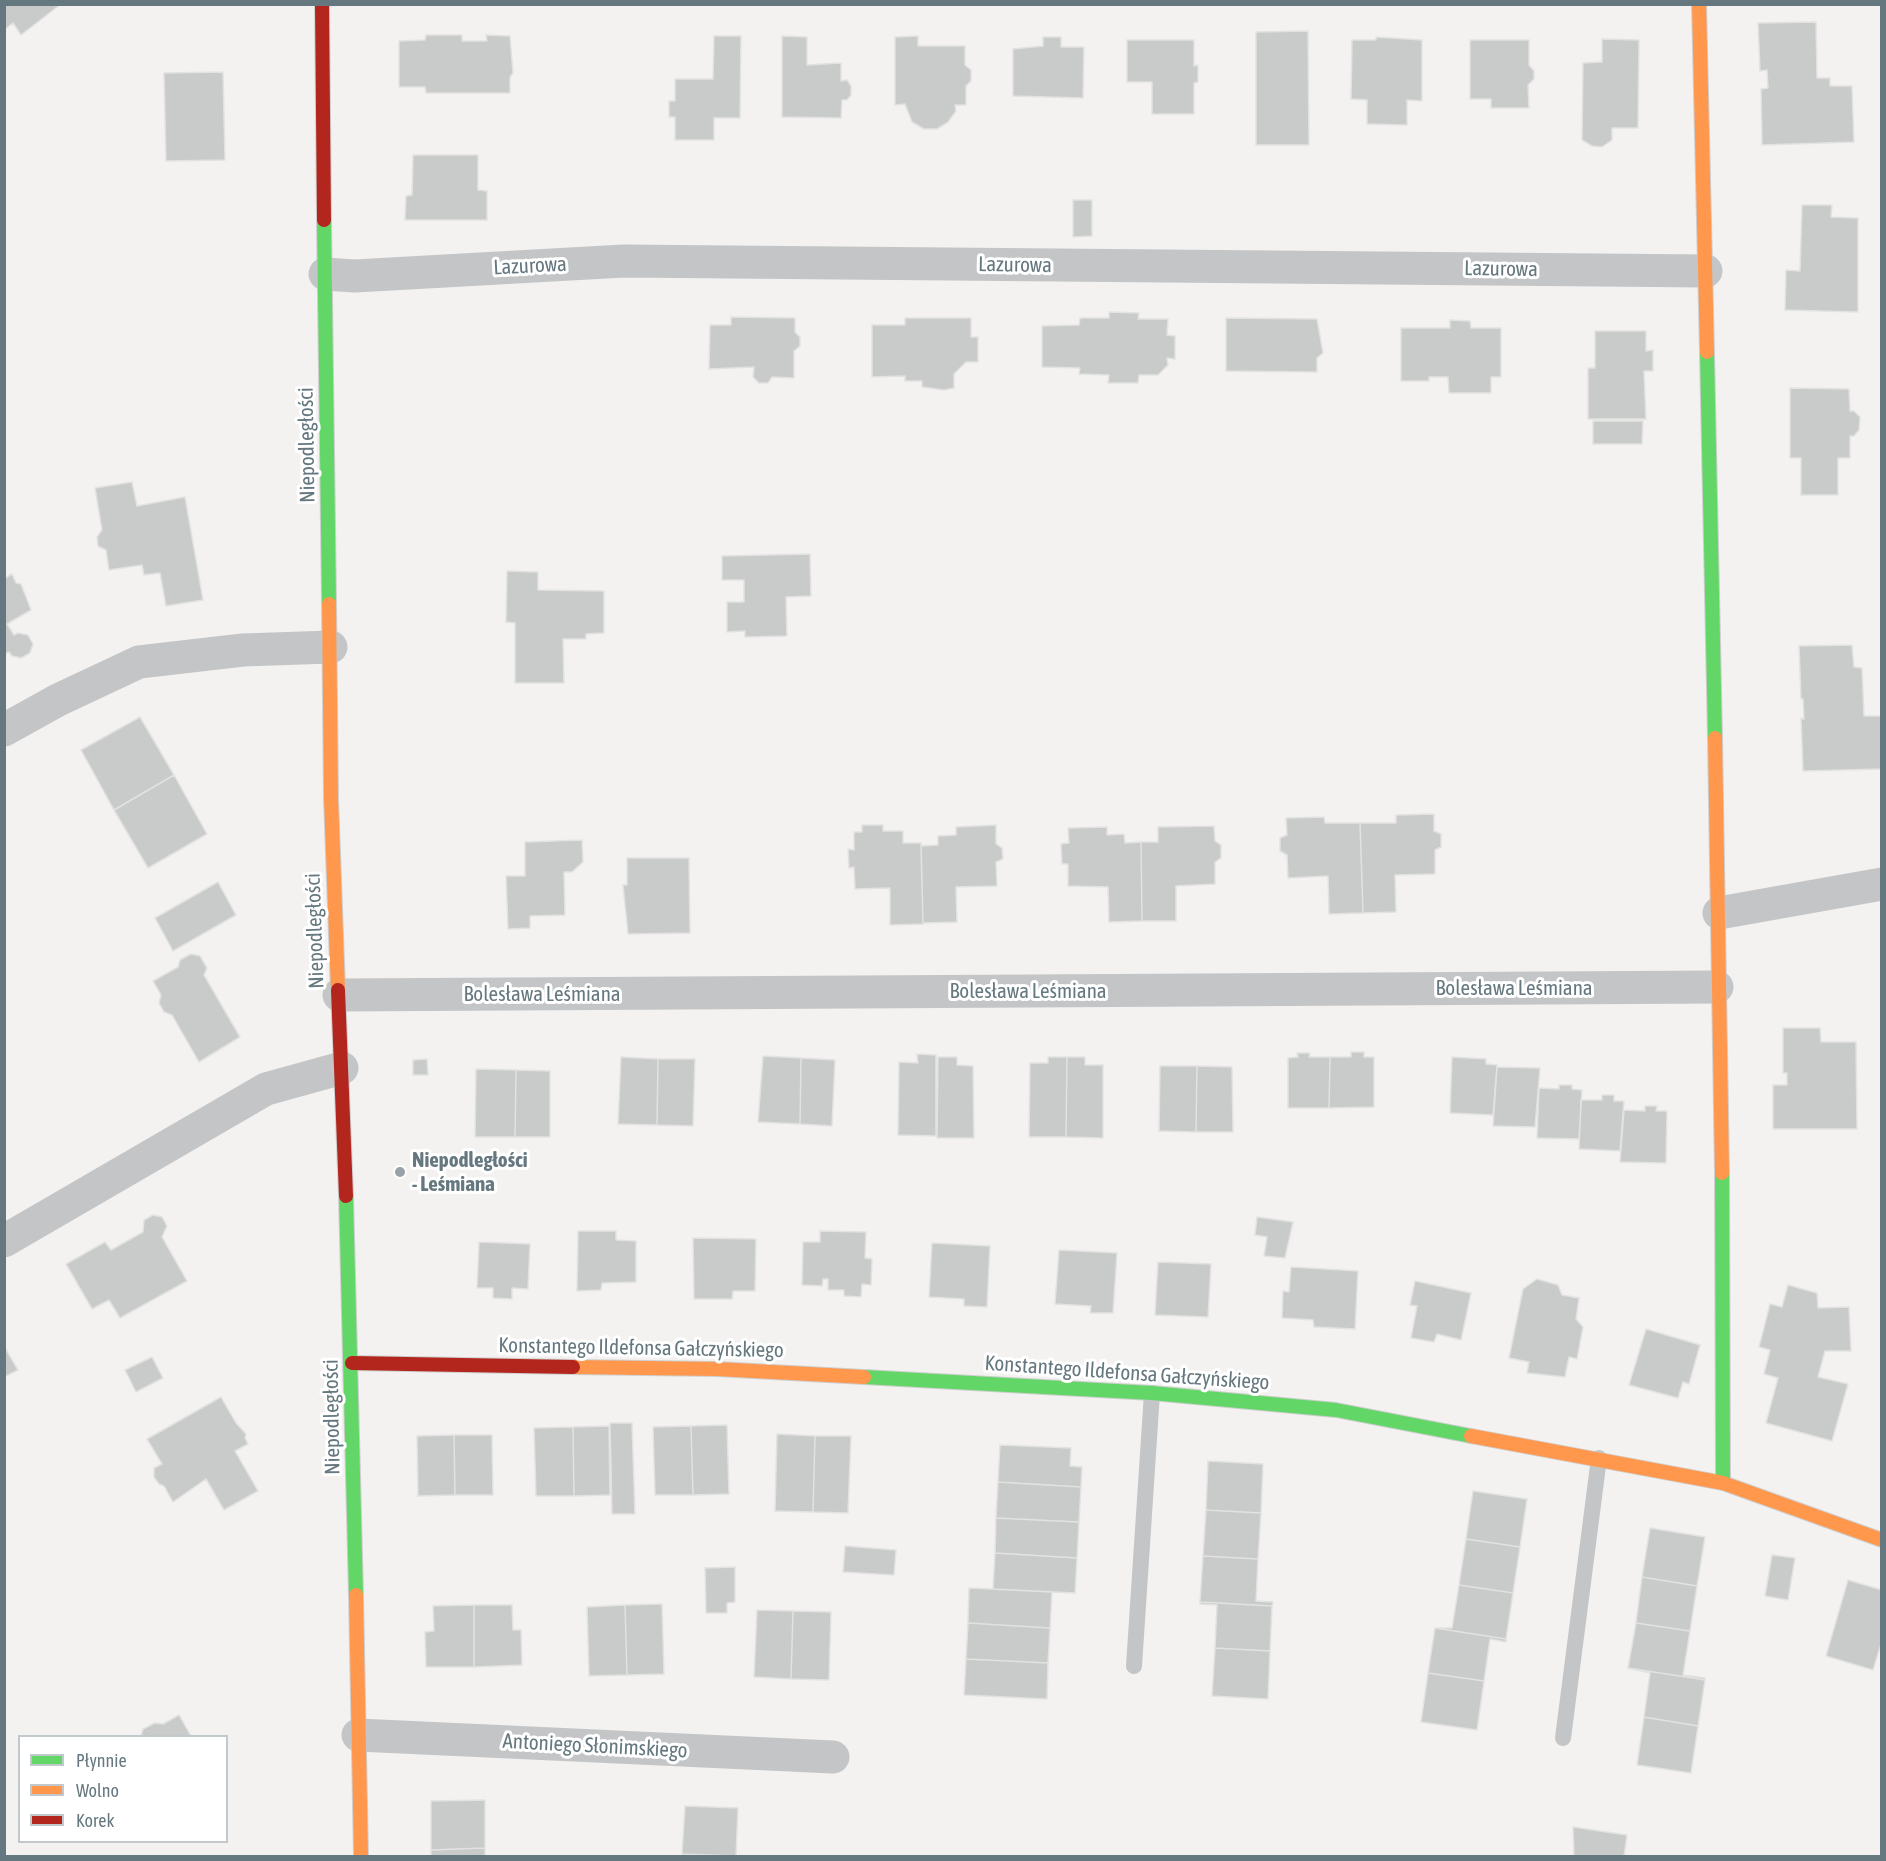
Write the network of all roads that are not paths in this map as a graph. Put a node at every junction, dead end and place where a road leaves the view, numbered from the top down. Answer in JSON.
{"nodes":[{"id":1,"x":322,"y":4,"type":"edge"},
{"id":2,"x":1699,"y":4,"type":"edge"},
{"id":3,"x":1706,"y":271,"type":"junction"},
{"id":4,"x":325,"y":274,"type":"junction"},
{"id":5,"x":331,"y":647,"type":"junction"},
{"id":6,"x":4,"y":730,"type":"edge"},
{"id":7,"x":1881,"y":884,"type":"edge"},
{"id":8,"x":1719,"y":913,"type":"junction"},
{"id":9,"x":1717,"y":987,"type":"junction"},
{"id":10,"x":339,"y":995,"type":"junction"},
{"id":11,"x":342,"y":1068,"type":"junction"},
{"id":12,"x":4,"y":1241,"type":"edge"},
{"id":13,"x":352,"y":1363,"type":"junction"},
{"id":14,"x":1152,"y":1393,"type":"junction"},
{"id":15,"x":1599,"y":1458,"type":"junction"},
{"id":16,"x":1724,"y":1483,"type":"junction"},
{"id":17,"x":1881,"y":1540,"type":"edge"},
{"id":18,"x":1134,"y":1666,"type":"dead end"},
{"id":19,"x":358,"y":1735,"type":"junction"},
{"id":20,"x":1563,"y":1738,"type":"dead end"},
{"id":21,"x":833,"y":1757,"type":"dead end"},
{"id":22,"x":361,"y":1857,"type":"edge"}],
"edges":[{"from":1,"to":4,"type":"street","name":"Niepodległości"},
{"from":2,"to":3,"type":"street"},
{"from":3,"to":4,"type":"street","name":"Lazurowa"},
{"from":3,"to":8,"type":"street"},
{"from":4,"to":5,"type":"street","name":"Niepodległości"},
{"from":5,"to":6,"type":"street"},
{"from":5,"to":10,"type":"street","name":"Niepodległości"},
{"from":7,"to":8,"type":"street"},
{"from":8,"to":9,"type":"street"},
{"from":9,"to":10,"type":"street","name":"Bolesława Leśmiana"},
{"from":9,"to":16,"type":"street"},
{"from":10,"to":11,"type":"street","name":"Niepodległości"},
{"from":11,"to":12,"type":"street"},
{"from":11,"to":13,"type":"street","name":"Niepodległości"},
{"from":13,"to":14,"type":"street","name":"Konstantego Ildefonsa Gałczyńskiego"},
{"from":13,"to":19,"type":"street","name":"Niepodległości"},
{"from":14,"to":15,"type":"street","name":"Konstantego Ildefonsa Gałczyńskiego"},
{"from":14,"to":18,"type":"lane"},
{"from":15,"to":16,"type":"street","name":"Konstantego Ildefonsa Gałczyńskiego"},
{"from":15,"to":20,"type":"lane"},
{"from":16,"to":17,"type":"street","name":"Konstantego Ildefonsa Gałczyńskiego"},
{"from":19,"to":21,"type":"street","name":"Antoniego Słonimskiego"},
{"from":19,"to":22,"type":"street","name":"Niepodległości"}]}
